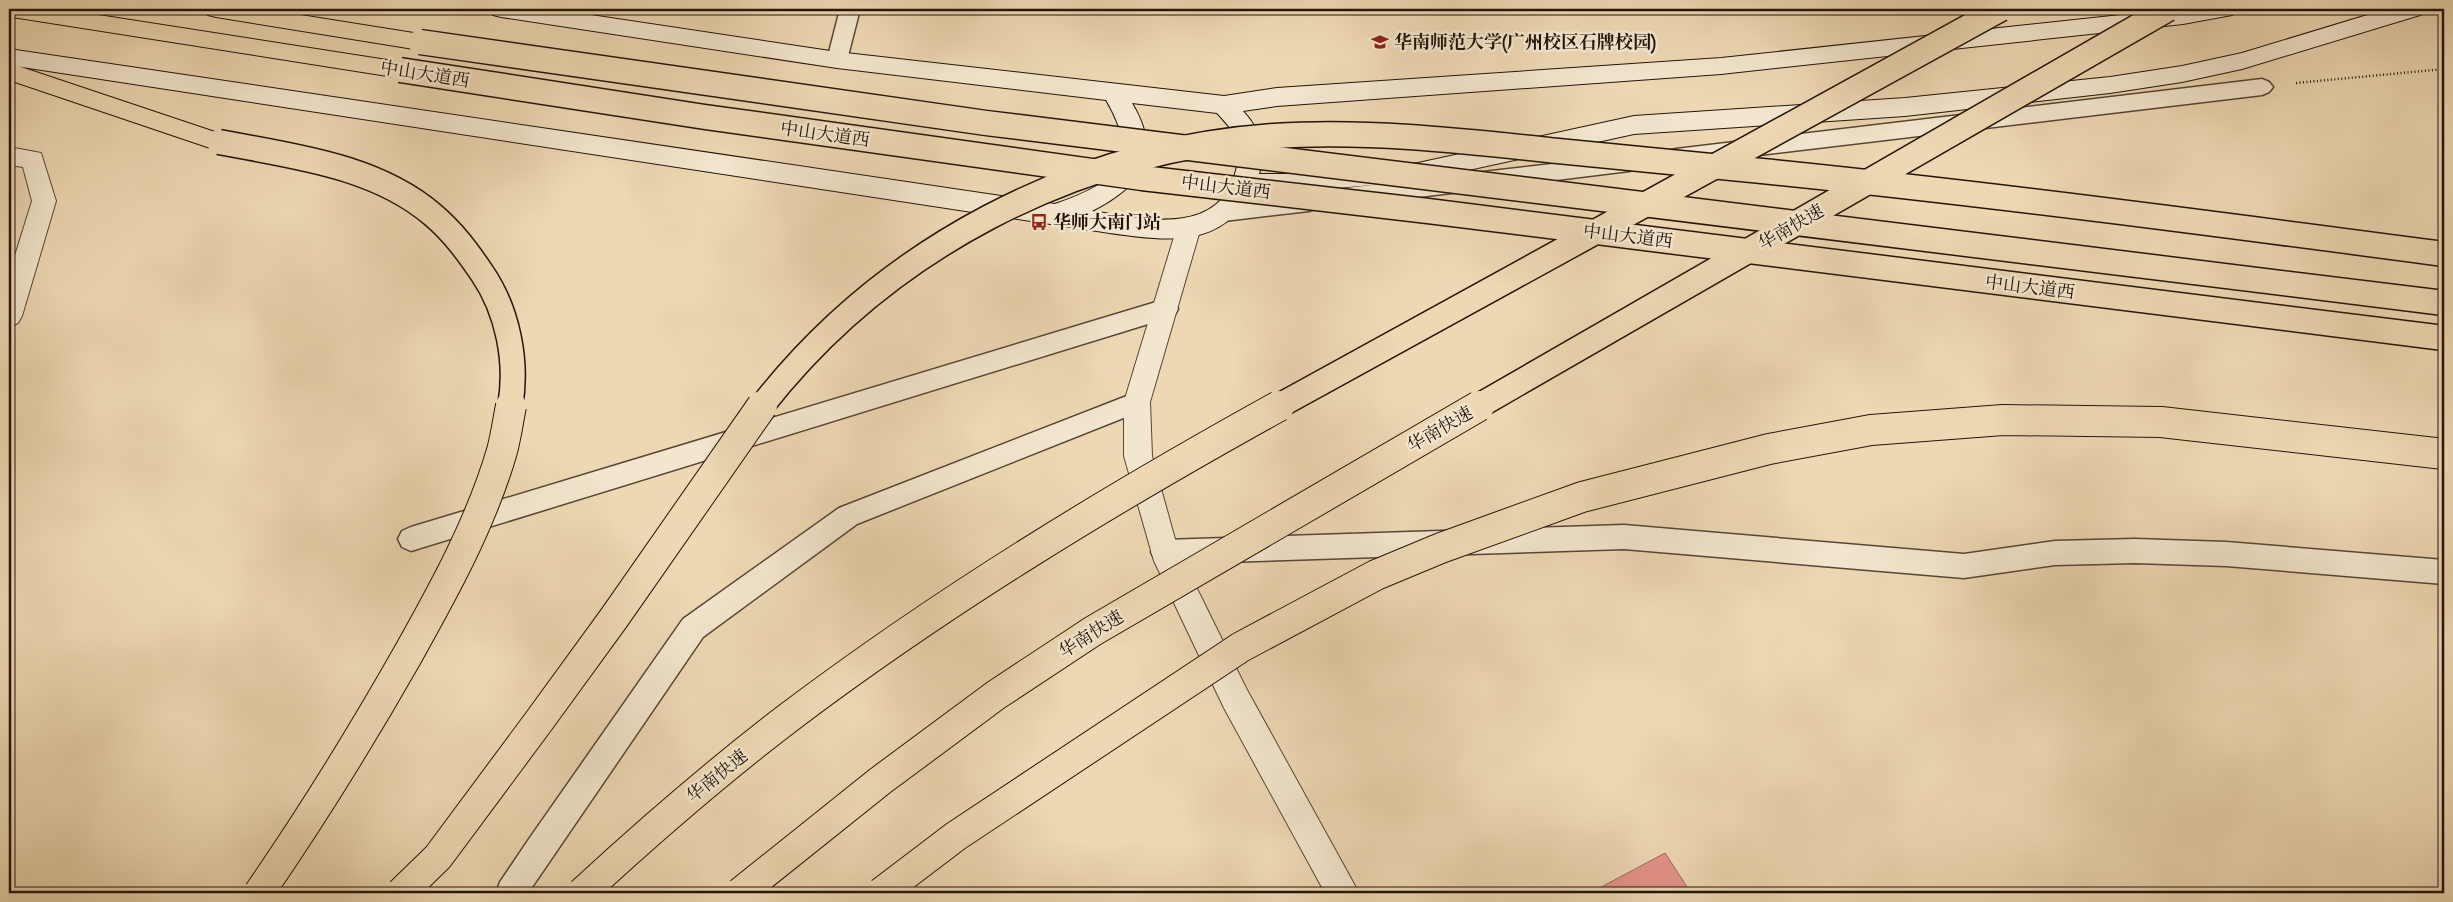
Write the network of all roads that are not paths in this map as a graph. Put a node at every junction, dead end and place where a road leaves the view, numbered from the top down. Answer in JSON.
{"nodes":[{"id":1,"x":12,"y":9,"type":"edge"},
{"id":2,"x":216,"y":9,"type":"edge"},
{"id":3,"x":501,"y":9,"type":"edge"},
{"id":4,"x":850,"y":9,"type":"edge"},
{"id":5,"x":2001,"y":9,"type":"edge"},
{"id":6,"x":2168,"y":9,"type":"edge"},
{"id":7,"x":2224,"y":9,"type":"edge"},
{"id":8,"x":2412,"y":9,"type":"edge"},
{"id":9,"x":9,"y":57,"type":"edge"},
{"id":10,"x":837,"y":60,"type":"junction"},
{"id":11,"x":9,"y":70,"type":"edge"},
{"id":12,"x":2262,"y":87,"type":"road end"},
{"id":13,"x":1114,"y":91,"type":"junction"},
{"id":14,"x":1224,"y":105,"type":"junction"},
{"id":15,"x":9,"y":156,"type":"edge"},
{"id":16,"x":1244,"y":183,"type":"junction"},
{"id":17,"x":1224,"y":212,"type":"junction"},
{"id":18,"x":1055,"y":214,"type":"junction"},
{"id":19,"x":1189,"y":227,"type":"junction"},
{"id":20,"x":2444,"y":254,"type":"edge"},
{"id":21,"x":2444,"y":303,"type":"edge"},
{"id":22,"x":1166,"y":309,"type":"junction"},
{"id":23,"x":9,"y":316,"type":"edge"},
{"id":24,"x":2444,"y":338,"type":"edge"},
{"id":25,"x":1137,"y":402,"type":"junction"},
{"id":26,"x":2444,"y":454,"type":"edge"},
{"id":27,"x":411,"y":539,"type":"dead end"},
{"id":28,"x":1164,"y":552,"type":"junction"},
{"id":29,"x":2444,"y":572,"type":"edge"},
{"id":30,"x":259,"y":893,"type":"edge"},
{"id":31,"x":401,"y":893,"type":"edge"},
{"id":32,"x":511,"y":893,"type":"edge"},
{"id":33,"x":582,"y":893,"type":"edge"},
{"id":34,"x":740,"y":893,"type":"edge"},
{"id":35,"x":880,"y":893,"type":"edge"},
{"id":36,"x":1343,"y":893,"type":"edge"}],
"edges":[{"from":1,"to":24,"type":"highway","name":"中山大道西","bridge":true},
{"from":2,"to":21,"type":"highway","name":"中山大道西","bridge":true},
{"from":3,"to":10,"type":"main road"},
{"from":4,"to":10,"type":"lane"},
{"from":5,"to":33,"type":"highway","name":"华南快速","bridge":true},
{"from":6,"to":34,"type":"highway","name":"华南快速","bridge":true},
{"from":7,"to":14,"type":"main road"},
{"from":8,"to":16,"type":"main road"},
{"from":9,"to":18,"type":"main road"},
{"from":10,"to":13,"type":"main road"},
{"from":11,"to":30,"type":"highway","bridge":true},
{"from":12,"to":17,"type":"lane"},
{"from":13,"to":14,"type":"main road"},
{"from":13,"to":18,"type":"main road"},
{"from":14,"to":16,"type":"main road"},
{"from":15,"to":23,"type":"main road"},
{"from":16,"to":17,"type":"main road"},
{"from":17,"to":19,"type":"main road"},
{"from":18,"to":19,"type":"main road"},
{"from":19,"to":22,"type":"main road"},
{"from":20,"to":31,"type":"highway","bridge":true},
{"from":22,"to":25,"type":"main road"},
{"from":22,"to":27,"type":"lane"},
{"from":25,"to":28,"type":"main road"},
{"from":25,"to":32,"type":"lane"},
{"from":26,"to":35,"type":"highway","bridge":true},
{"from":28,"to":29,"type":"lane"},
{"from":28,"to":36,"type":"main road"}]}
